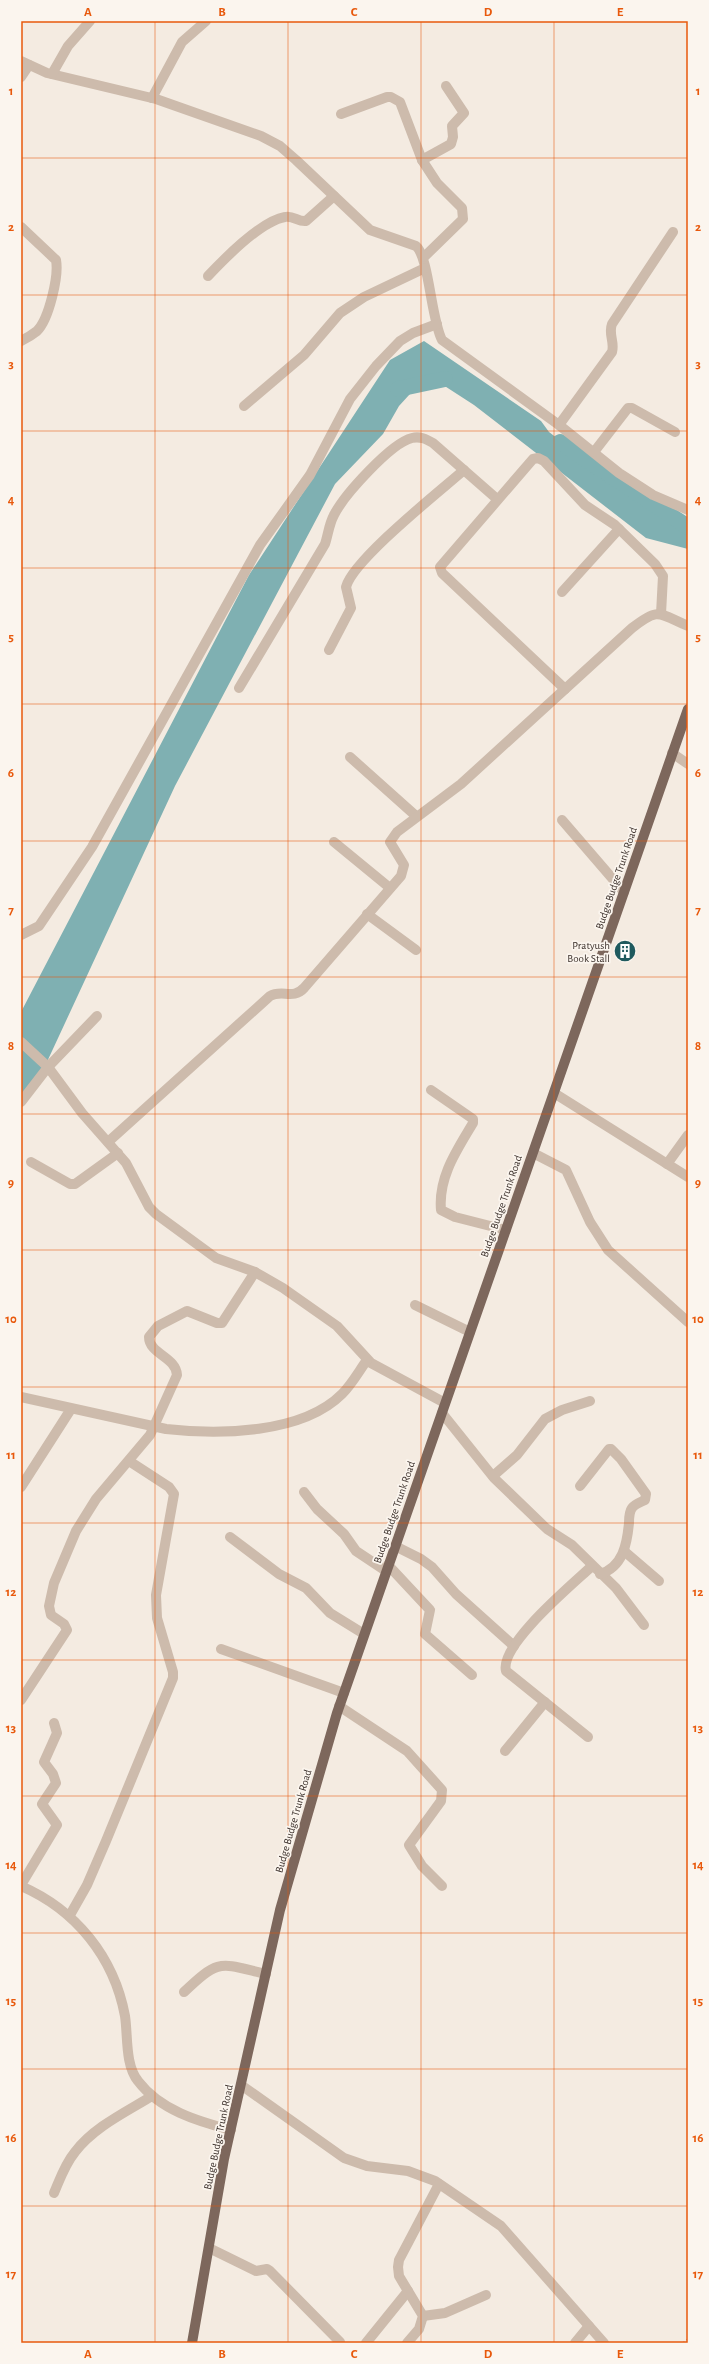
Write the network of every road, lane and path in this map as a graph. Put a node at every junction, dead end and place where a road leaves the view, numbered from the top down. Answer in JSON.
{"nodes":[{"id":1,"x":90,"y":21,"type":"edge"},
{"id":2,"x":206,"y":21,"type":"edge"},
{"id":3,"x":25,"y":63,"type":"edge"},
{"id":4,"x":52,"y":74,"type":"junction"},
{"id":5,"x":21,"y":77,"type":"edge"},
{"id":6,"x":446,"y":86,"type":"dead end"},
{"id":7,"x":152,"y":98,"type":"junction"},
{"id":8,"x":341,"y":114,"type":"dead end"},
{"id":9,"x":422,"y":160,"type":"junction"},
{"id":10,"x":334,"y":196,"type":"junction"},
{"id":11,"x":21,"y":227,"type":"edge"},
{"id":12,"x":673,"y":232,"type":"dead end"},
{"id":13,"x":424,"y":257,"type":"junction"},
{"id":14,"x":425,"y":268,"type":"junction"},
{"id":15,"x":208,"y":276,"type":"dead end"},
{"id":16,"x":437,"y":324,"type":"junction"},
{"id":17,"x":21,"y":341,"type":"edge"},
{"id":18,"x":244,"y":406,"type":"dead end"},
{"id":19,"x":559,"y":424,"type":"junction"},
{"id":20,"x":675,"y":432,"type":"dead end"},
{"id":21,"x":594,"y":452,"type":"junction"},
{"id":22,"x":464,"y":470,"type":"junction"},
{"id":23,"x":497,"y":499,"type":"junction"},
{"id":24,"x":688,"y":510,"type":"edge"},
{"id":25,"x":619,"y":529,"type":"junction"},
{"id":26,"x":562,"y":592,"type":"dead end"},
{"id":27,"x":661,"y":614,"type":"junction"},
{"id":28,"x":688,"y":626,"type":"edge"},
{"id":29,"x":329,"y":650,"type":"dead end"},
{"id":30,"x":239,"y":688,"type":"dead end"},
{"id":31,"x":566,"y":689,"type":"junction"},
{"id":32,"x":688,"y":709,"type":"edge"},
{"id":33,"x":672,"y":753,"type":"junction"},
{"id":34,"x":350,"y":757,"type":"dead end"},
{"id":35,"x":688,"y":764,"type":"edge"},
{"id":36,"x":416,"y":816,"type":"junction"},
{"id":37,"x":562,"y":820,"type":"dead end"},
{"id":38,"x":334,"y":842,"type":"dead end"},
{"id":39,"x":390,"y":888,"type":"junction"},
{"id":40,"x":624,"y":892,"type":"junction"},
{"id":41,"x":367,"y":914,"type":"junction"},
{"id":42,"x":21,"y":935,"type":"edge"},
{"id":43,"x":416,"y":950,"type":"dead end"},
{"id":44,"x":97,"y":1016,"type":"dead end"},
{"id":45,"x":21,"y":1042,"type":"edge"},
{"id":46,"x":46,"y":1065,"type":"junction"},
{"id":47,"x":431,"y":1090,"type":"dead end"},
{"id":48,"x":554,"y":1093,"type":"junction"},
{"id":49,"x":21,"y":1102,"type":"edge"},
{"id":50,"x":688,"y":1135,"type":"edge"},
{"id":51,"x":108,"y":1142,"type":"junction"},
{"id":52,"x":118,"y":1153,"type":"junction"},
{"id":53,"x":533,"y":1153,"type":"junction"},
{"id":54,"x":31,"y":1162,"type":"dead end"},
{"id":55,"x":667,"y":1164,"type":"junction"},
{"id":56,"x":688,"y":1177,"type":"edge"},
{"id":57,"x":506,"y":1230,"type":"junction"},
{"id":58,"x":255,"y":1272,"type":"junction"},
{"id":59,"x":415,"y":1306,"type":"dead end"},
{"id":60,"x":688,"y":1322,"type":"edge"},
{"id":61,"x":470,"y":1332,"type":"junction"},
{"id":62,"x":368,"y":1360,"type":"junction"},
{"id":63,"x":21,"y":1397,"type":"edge"},
{"id":64,"x":590,"y":1400,"type":"dead end"},
{"id":65,"x":443,"y":1408,"type":"junction"},
{"id":66,"x":71,"y":1409,"type":"junction"},
{"id":67,"x":154,"y":1427,"type":"junction"},
{"id":68,"x":129,"y":1461,"type":"junction"},
{"id":69,"x":492,"y":1476,"type":"junction"},
{"id":70,"x":580,"y":1486,"type":"dead end"},
{"id":71,"x":21,"y":1487,"type":"edge"},
{"id":72,"x":304,"y":1492,"type":"dead end"},
{"id":73,"x":230,"y":1537,"type":"dead end"},
{"id":74,"x":395,"y":1546,"type":"junction"},
{"id":75,"x":624,"y":1551,"type":"junction"},
{"id":76,"x":592,"y":1566,"type":"junction"},
{"id":77,"x":387,"y":1568,"type":"junction"},
{"id":78,"x":600,"y":1574,"type":"junction"},
{"id":79,"x":659,"y":1581,"type":"dead end"},
{"id":80,"x":644,"y":1625,"type":"dead end"},
{"id":81,"x":364,"y":1634,"type":"junction"},
{"id":82,"x":514,"y":1646,"type":"junction"},
{"id":83,"x":221,"y":1649,"type":"dead end"},
{"id":84,"x":472,"y":1675,"type":"dead end"},
{"id":85,"x":344,"y":1693,"type":"junction"},
{"id":86,"x":21,"y":1700,"type":"edge"},
{"id":87,"x":545,"y":1702,"type":"junction"},
{"id":88,"x":339,"y":1706,"type":"junction"},
{"id":89,"x":54,"y":1723,"type":"dead end"},
{"id":90,"x":588,"y":1737,"type":"dead end"},
{"id":91,"x":505,"y":1750,"type":"dead end"},
{"id":92,"x":21,"y":1886,"type":"edge"},
{"id":93,"x":442,"y":1886,"type":"dead end"},
{"id":94,"x":70,"y":1915,"type":"junction"},
{"id":95,"x":266,"y":1974,"type":"junction"},
{"id":96,"x":184,"y":1992,"type":"dead end"},
{"id":97,"x":241,"y":2085,"type":"junction"},
{"id":98,"x":152,"y":2096,"type":"junction"},
{"id":99,"x":231,"y":2130,"type":"junction"},
{"id":100,"x":439,"y":2184,"type":"junction"},
{"id":101,"x":54,"y":2193,"type":"dead end"},
{"id":102,"x":209,"y":2248,"type":"junction"},
{"id":103,"x":408,"y":2291,"type":"junction"},
{"id":104,"x":486,"y":2295,"type":"dead end"},
{"id":105,"x":423,"y":2316,"type":"junction"},
{"id":106,"x":589,"y":2326,"type":"junction"},
{"id":107,"x":340,"y":2342,"type":"edge"},
{"id":108,"x":192,"y":2343,"type":"edge"},
{"id":109,"x":366,"y":2343,"type":"edge"},
{"id":110,"x":407,"y":2343,"type":"edge"},
{"id":111,"x":575,"y":2343,"type":"edge"},
{"id":112,"x":604,"y":2343,"type":"edge"}],
"edges":[{"from":1,"to":4,"type":"street"},
{"from":2,"to":7,"type":"street"},
{"from":3,"to":4,"type":"street"},
{"from":3,"to":5,"type":"street"},
{"from":4,"to":7,"type":"street"},
{"from":6,"to":9,"type":"street"},
{"from":7,"to":10,"type":"street"},
{"from":8,"to":9,"type":"street"},
{"from":9,"to":13,"type":"street"},
{"from":10,"to":13,"type":"street"},
{"from":10,"to":15,"type":"street"},
{"from":11,"to":17,"type":"street"},
{"from":12,"to":19,"type":"street"},
{"from":13,"to":14,"type":"street"},
{"from":14,"to":16,"type":"street"},
{"from":14,"to":18,"type":"street"},
{"from":16,"to":19,"type":"street"},
{"from":16,"to":42,"type":"street"},
{"from":19,"to":21,"type":"street"},
{"from":20,"to":21,"type":"street"},
{"from":21,"to":24,"type":"street"},
{"from":22,"to":23,"type":"street"},
{"from":22,"to":29,"type":"street"},
{"from":22,"to":30,"type":"street"},
{"from":23,"to":25,"type":"street"},
{"from":23,"to":31,"type":"street"},
{"from":25,"to":26,"type":"street"},
{"from":25,"to":27,"type":"street"},
{"from":27,"to":28,"type":"street"},
{"from":27,"to":31,"type":"street"},
{"from":31,"to":36,"type":"street"},
{"from":32,"to":33,"type":"main road","name":"Budge Budge Trunk Road"},
{"from":33,"to":35,"type":"street"},
{"from":33,"to":40,"type":"main road","name":"Budge Budge Trunk Road"},
{"from":34,"to":36,"type":"street"},
{"from":36,"to":39,"type":"street"},
{"from":37,"to":40,"type":"street"},
{"from":38,"to":39,"type":"street"},
{"from":39,"to":41,"type":"street"},
{"from":40,"to":48,"type":"main road","name":"Budge Budge Trunk Road"},
{"from":41,"to":43,"type":"street"},
{"from":41,"to":51,"type":"street"},
{"from":44,"to":46,"type":"street"},
{"from":45,"to":46,"type":"street"},
{"from":46,"to":49,"type":"street"},
{"from":46,"to":51,"type":"street"},
{"from":47,"to":57,"type":"street"},
{"from":48,"to":53,"type":"main road","name":"Budge Budge Trunk Road"},
{"from":48,"to":55,"type":"street"},
{"from":50,"to":55,"type":"street"},
{"from":51,"to":52,"type":"street"},
{"from":52,"to":54,"type":"street"},
{"from":52,"to":58,"type":"street"},
{"from":53,"to":57,"type":"main road","name":"Budge Budge Trunk Road"},
{"from":53,"to":60,"type":"street"},
{"from":55,"to":56,"type":"street"},
{"from":57,"to":61,"type":"main road","name":"Budge Budge Trunk Road"},
{"from":58,"to":62,"type":"street"},
{"from":58,"to":67,"type":"street"},
{"from":59,"to":61,"type":"street"},
{"from":61,"to":65,"type":"main road","name":"Budge Budge Trunk Road"},
{"from":62,"to":65,"type":"street"},
{"from":62,"to":67,"type":"street"},
{"from":63,"to":66,"type":"street"},
{"from":64,"to":69,"type":"street"},
{"from":65,"to":69,"type":"street"},
{"from":65,"to":74,"type":"main road","name":"Budge Budge Trunk Road"},
{"from":66,"to":67,"type":"street"},
{"from":66,"to":71,"type":"street"},
{"from":67,"to":68,"type":"street"},
{"from":68,"to":86,"type":"street"},
{"from":68,"to":94,"type":"street"},
{"from":69,"to":76,"type":"street"},
{"from":70,"to":75,"type":"street"},
{"from":72,"to":77,"type":"street"},
{"from":73,"to":81,"type":"street"},
{"from":74,"to":77,"type":"main road","name":"Budge Budge Trunk Road"},
{"from":74,"to":82,"type":"street"},
{"from":75,"to":78,"type":"street"},
{"from":75,"to":79,"type":"street"},
{"from":76,"to":78,"type":"street"},
{"from":76,"to":82,"type":"street"},
{"from":77,"to":81,"type":"main road","name":"Budge Budge Trunk Road"},
{"from":77,"to":84,"type":"street"},
{"from":78,"to":80,"type":"street"},
{"from":81,"to":85,"type":"main road","name":"Budge Budge Trunk Road"},
{"from":82,"to":87,"type":"street"},
{"from":83,"to":85,"type":"street"},
{"from":85,"to":88,"type":"main road","name":"Budge Budge Trunk Road"},
{"from":87,"to":90,"type":"street"},
{"from":87,"to":91,"type":"street"},
{"from":88,"to":93,"type":"street"},
{"from":88,"to":95,"type":"main road","name":"Budge Budge Trunk Road"},
{"from":89,"to":92,"type":"street"},
{"from":92,"to":94,"type":"street"},
{"from":94,"to":98,"type":"street"},
{"from":95,"to":96,"type":"street"},
{"from":95,"to":97,"type":"main road","name":"Budge Budge Trunk Road"},
{"from":97,"to":99,"type":"main road","name":"Budge Budge Trunk Road"},
{"from":97,"to":100,"type":"street"},
{"from":98,"to":99,"type":"street"},
{"from":98,"to":101,"type":"street"},
{"from":99,"to":102,"type":"main road","name":"Budge Budge Trunk Road"},
{"from":100,"to":103,"type":"street"},
{"from":100,"to":106,"type":"street"},
{"from":102,"to":107,"type":"street"},
{"from":102,"to":108,"type":"main road","name":"Budge Budge Trunk Road"},
{"from":103,"to":105,"type":"street"},
{"from":103,"to":109,"type":"street"},
{"from":104,"to":105,"type":"street"},
{"from":105,"to":110,"type":"street"},
{"from":106,"to":111,"type":"street"},
{"from":106,"to":112,"type":"street"}]}
